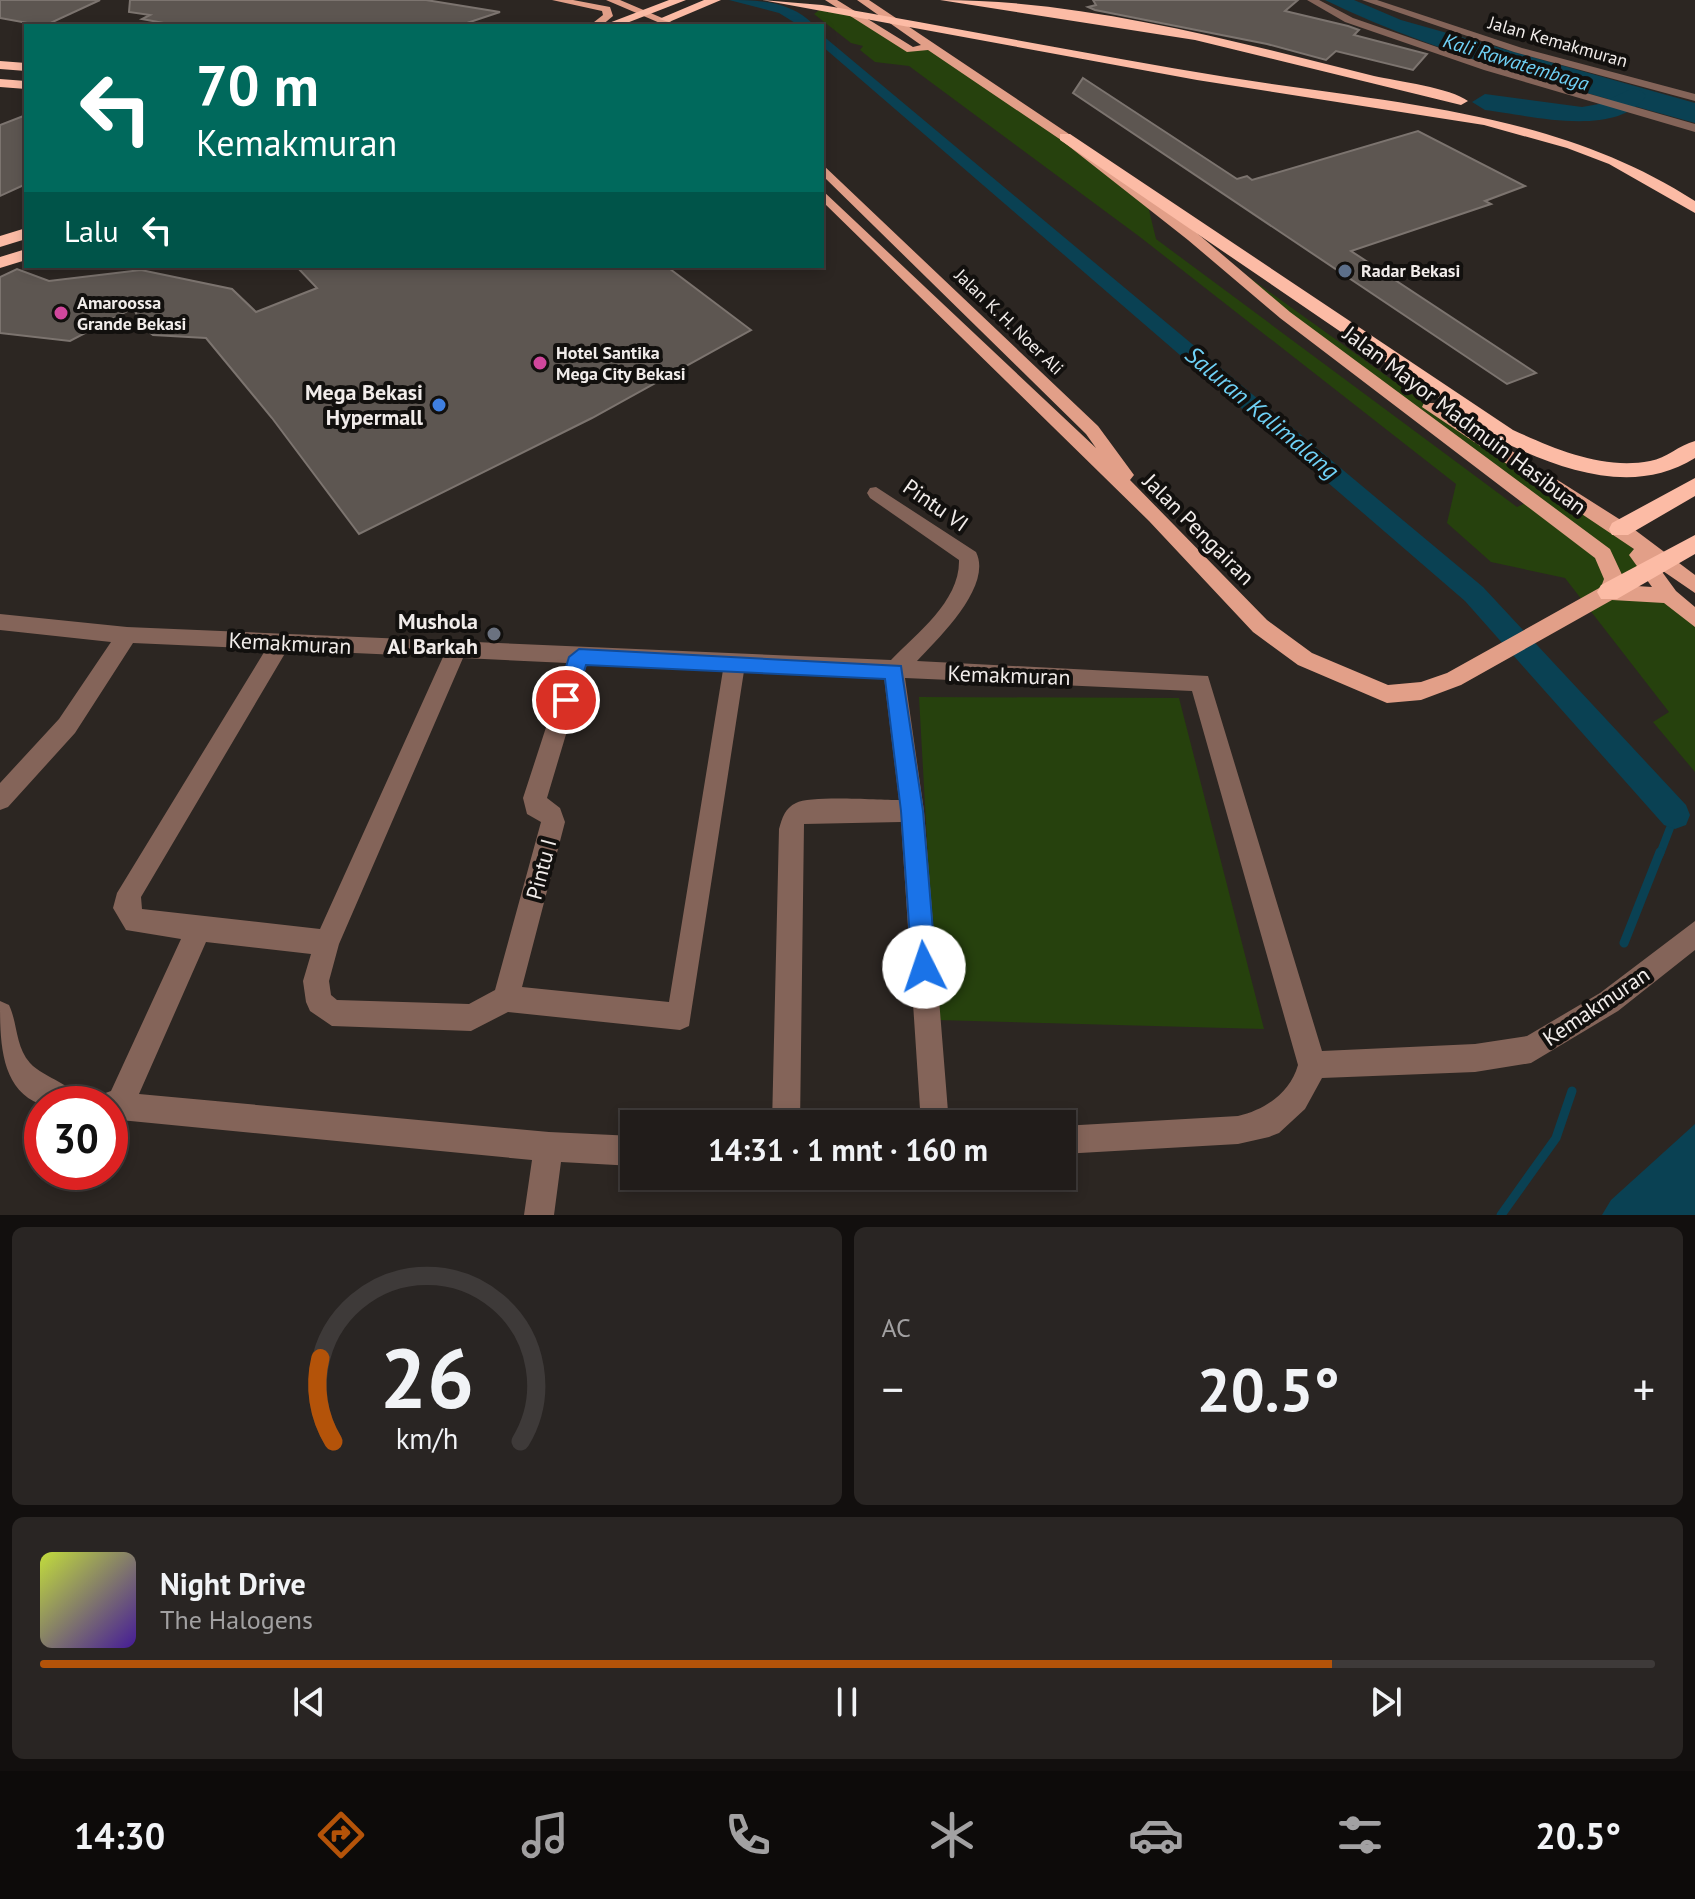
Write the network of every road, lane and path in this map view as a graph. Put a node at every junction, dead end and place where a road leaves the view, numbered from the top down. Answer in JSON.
{"nodes":[{"id":1,"x":557,"y":0,"type":"edge"},
{"id":2,"x":623,"y":0,"type":"edge"},
{"id":3,"x":715,"y":0,"type":"edge"},
{"id":4,"x":768,"y":0,"type":"edge"},
{"id":5,"x":830,"y":0,"type":"edge"},
{"id":6,"x":946,"y":0,"type":"edge"},
{"id":7,"x":1312,"y":0,"type":"edge"},
{"id":8,"x":1367,"y":0,"type":"edge"},
{"id":9,"x":677,"y":1,"type":"edge"},
{"id":10,"x":605,"y":5,"type":"edge"},
{"id":11,"x":859,"y":7,"type":"edge"},
{"id":12,"x":597,"y":24,"type":"edge"},
{"id":13,"x":613,"y":24,"type":"edge"},
{"id":14,"x":651,"y":24,"type":"edge"},
{"id":15,"x":669,"y":24,"type":"edge"},
{"id":16,"x":1517,"y":50,"type":"junction"},
{"id":17,"x":0,"y":65,"type":"edge"},
{"id":18,"x":24,"y":67,"type":"edge"},
{"id":19,"x":1490,"y":67,"type":"junction"},
{"id":20,"x":0,"y":83,"type":"edge"},
{"id":21,"x":24,"y":85,"type":"edge"},
{"id":22,"x":0,"y":97,"type":"edge"},
{"id":23,"x":24,"y":98,"type":"edge"},
{"id":24,"x":1695,"y":98,"type":"edge"},
{"id":25,"x":1695,"y":128,"type":"edge"},
{"id":26,"x":1065,"y":137,"type":"junction"},
{"id":27,"x":824,"y":170,"type":"edge"},
{"id":28,"x":1695,"y":193,"type":"edge"},
{"id":29,"x":824,"y":196,"type":"edge"},
{"id":30,"x":1695,"y":208,"type":"edge"},
{"id":31,"x":24,"y":234,"type":"edge"},
{"id":32,"x":1193,"y":237,"type":"junction"},
{"id":33,"x":0,"y":242,"type":"edge"},
{"id":34,"x":24,"y":255,"type":"edge"},
{"id":35,"x":0,"y":263,"type":"edge"},
{"id":36,"x":1695,"y":448,"type":"edge"},
{"id":37,"x":1695,"y":486,"type":"edge"},
{"id":38,"x":876,"y":493,"type":"dead end"},
{"id":39,"x":1156,"y":516,"type":"junction"},
{"id":40,"x":1620,"y":529,"type":"junction"},
{"id":41,"x":1695,"y":543,"type":"edge"},
{"id":42,"x":1657,"y":564,"type":"junction"},
{"id":43,"x":1695,"y":585,"type":"edge"},
{"id":44,"x":1606,"y":593,"type":"junction"},
{"id":45,"x":1669,"y":596,"type":"junction"},
{"id":46,"x":1695,"y":619,"type":"edge"},
{"id":47,"x":0,"y":622,"type":"edge"},
{"id":48,"x":127,"y":635,"type":"junction"},
{"id":49,"x":281,"y":642,"type":"junction"},
{"id":50,"x":456,"y":651,"type":"junction"},
{"id":51,"x":579,"y":657,"type":"junction"},
{"id":52,"x":734,"y":664,"type":"junction"},
{"id":53,"x":894,"y":671,"type":"junction"},
{"id":54,"x":0,"y":799,"type":"edge"},
{"id":55,"x":912,"y":811,"type":"junction"},
{"id":56,"x":199,"y":928,"type":"junction"},
{"id":57,"x":1695,"y":934,"type":"edge"},
{"id":58,"x":327,"y":943,"type":"junction"},
{"id":59,"x":506,"y":999,"type":"junction"},
{"id":60,"x":0,"y":1014,"type":"edge"},
{"id":61,"x":1312,"y":1065,"type":"junction"},
{"id":62,"x":34,"y":1086,"type":"edge"},
{"id":63,"x":123,"y":1086,"type":"edge"},
{"id":64,"x":128,"y":1106,"type":"edge"},
{"id":65,"x":786,"y":1110,"type":"edge"},
{"id":66,"x":934,"y":1110,"type":"edge"},
{"id":67,"x":1076,"y":1139,"type":"edge"},
{"id":68,"x":549,"y":1147,"type":"junction"},
{"id":69,"x":620,"y":1150,"type":"edge"},
{"id":70,"x":539,"y":1215,"type":"edge"}],
"edges":[{"from":1,"to":10,"type":"main road"},
{"from":2,"to":10,"type":"main road"},
{"from":3,"to":14,"type":"highway"},
{"from":4,"to":11,"type":"highway"},
{"from":5,"to":11,"type":"main road","name":"Jalan Mayor Madmuin Hasibuan"},
{"from":6,"to":28,"type":"highway"},
{"from":7,"to":19,"type":"street"},
{"from":8,"to":16,"type":"street","name":"Jalan Kemakmuran"},
{"from":9,"to":13,"type":"highway"},
{"from":10,"to":12,"type":"main road"},
{"from":10,"to":15,"type":"main road"},
{"from":11,"to":26,"type":"main road","name":"Jalan Mayor Madmuin Hasibuan"},
{"from":11,"to":30,"type":"highway"},
{"from":16,"to":19,"type":"street"},
{"from":16,"to":24,"type":"street","name":"Jalan Kemakmuran"},
{"from":17,"to":18,"type":"highway"},
{"from":19,"to":25,"type":"street"},
{"from":20,"to":21,"type":"highway"},
{"from":22,"to":23,"type":"highway"},
{"from":26,"to":32,"type":"main road","name":"Jalan Mayor Madmuin Hasibuan"},
{"from":26,"to":36,"type":"highway"},
{"from":27,"to":39,"type":"main road","name":"Jalan K. H. Noer Ali"},
{"from":29,"to":39,"type":"main road","name":"Jalan Pengairan"},
{"from":31,"to":33,"type":"highway"},
{"from":32,"to":40,"type":"main road","name":"Jalan Mayor Madmuin Hasibuan"},
{"from":32,"to":44,"type":"main road","name":"Jalan Mayor Madmuin Hasibuan"},
{"from":34,"to":35,"type":"highway"},
{"from":37,"to":40,"type":"highway"},
{"from":38,"to":53,"type":"street","name":"Pintu VI"},
{"from":39,"to":44,"type":"main road","name":"Jalan Pengairan"},
{"from":40,"to":42,"type":"main road"},
{"from":41,"to":42,"type":"highway"},
{"from":42,"to":43,"type":"main road"},
{"from":42,"to":44,"type":"highway"},
{"from":42,"to":45,"type":"main road"},
{"from":44,"to":45,"type":"main road"},
{"from":45,"to":46,"type":"main road"},
{"from":47,"to":48,"type":"street","name":"Kemakmuran"},
{"from":48,"to":49,"type":"street","name":"Kemakmuran"},
{"from":48,"to":54,"type":"street"},
{"from":49,"to":50,"type":"street","name":"Kemakmuran"},
{"from":49,"to":56,"type":"street"},
{"from":50,"to":51,"type":"street","name":"Kemakmuran"},
{"from":50,"to":58,"type":"street"},
{"from":51,"to":52,"type":"street","name":"Kemakmuran"},
{"from":51,"to":59,"type":"street","name":"Pintu I"},
{"from":52,"to":53,"type":"street","name":"Kemakmuran"},
{"from":52,"to":59,"type":"street"},
{"from":53,"to":55,"type":"street"},
{"from":53,"to":61,"type":"street","name":"Kemakmuran"},
{"from":55,"to":65,"type":"street"},
{"from":55,"to":66,"type":"street"},
{"from":56,"to":58,"type":"street"},
{"from":56,"to":63,"type":"street"},
{"from":57,"to":61,"type":"street","name":"Kemakmuran"},
{"from":58,"to":59,"type":"street"},
{"from":60,"to":62,"type":"street"},
{"from":61,"to":67,"type":"street"},
{"from":64,"to":68,"type":"street"},
{"from":68,"to":69,"type":"street"},
{"from":68,"to":70,"type":"street"}]}
